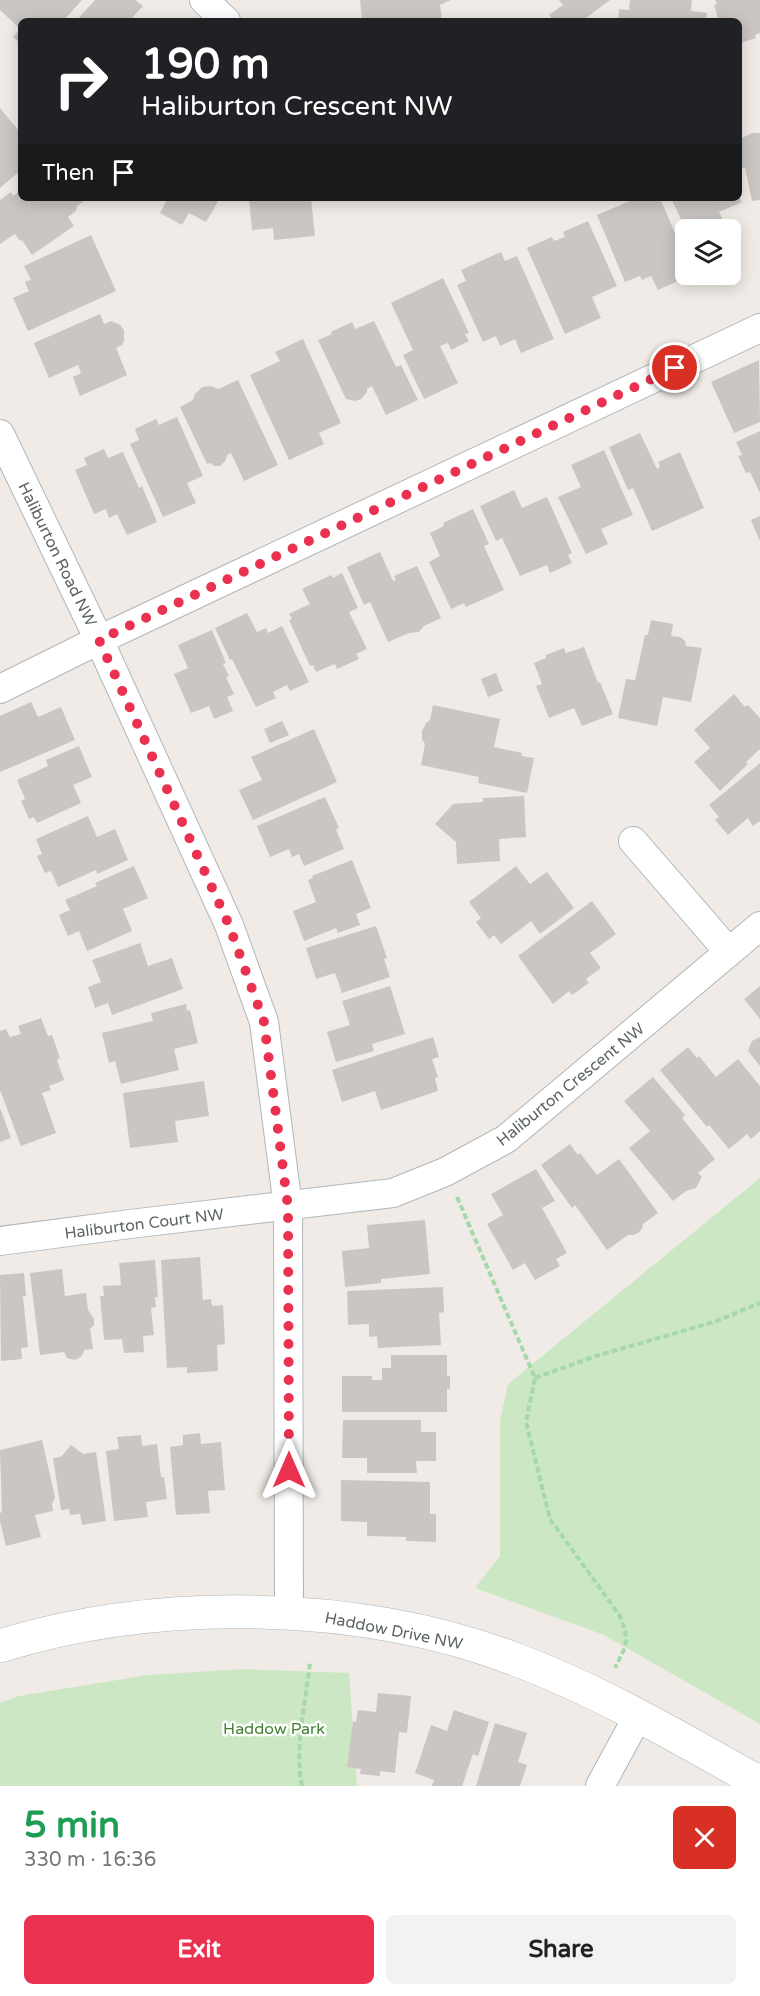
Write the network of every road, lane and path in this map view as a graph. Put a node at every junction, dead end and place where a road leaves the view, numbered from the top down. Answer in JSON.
{"nodes":[{"id":1,"x":204,"y":0,"type":"edge"},
{"id":2,"x":223,"y":18,"type":"edge"},
{"id":3,"x":760,"y":328,"type":"edge"},
{"id":4,"x":0,"y":434,"type":"edge"},
{"id":5,"x":99,"y":640,"type":"junction"},
{"id":6,"x":0,"y":690,"type":"edge"},
{"id":7,"x":633,"y":841,"type":"dead end"},
{"id":8,"x":760,"y":926,"type":"edge"},
{"id":9,"x":729,"y":952,"type":"junction"},
{"id":10,"x":445,"y":1172,"type":"junction"},
{"id":11,"x":288,"y":1207,"type":"junction"},
{"id":12,"x":0,"y":1241,"type":"edge"},
{"id":13,"x":760,"y":1303,"type":"edge"},
{"id":14,"x":535,"y":1378,"type":"junction"},
{"id":15,"x":289,"y":1613,"type":"junction"},
{"id":16,"x":627,"y":1643,"type":"dead end"},
{"id":17,"x":0,"y":1646,"type":"edge"},
{"id":18,"x":310,"y":1662,"type":"dead end"},
{"id":19,"x":638,"y":1716,"type":"junction"},
{"id":20,"x":760,"y":1783,"type":"edge"},
{"id":21,"x":302,"y":1786,"type":"edge"},
{"id":22,"x":600,"y":1786,"type":"edge"}],
"edges":[{"from":1,"to":2,"type":"street"},
{"from":3,"to":5,"type":"street"},
{"from":4,"to":5,"type":"street","name":"Haliburton Road NW"},
{"from":5,"to":6,"type":"street"},
{"from":5,"to":11,"type":"street","name":"Haliburton Road NW"},
{"from":7,"to":9,"type":"street"},
{"from":8,"to":9,"type":"street","name":"Haliburton Crescent NW"},
{"from":9,"to":10,"type":"street","name":"Haliburton Crescent NW"},
{"from":10,"to":11,"type":"street","name":"Haliburton Crescent NW"},
{"from":10,"to":14,"type":"path"},
{"from":11,"to":12,"type":"street","name":"Haliburton Court NW"},
{"from":11,"to":15,"type":"street","name":"Haliburton Road NW"},
{"from":13,"to":14,"type":"path"},
{"from":14,"to":16,"type":"path"},
{"from":15,"to":17,"type":"street","name":"Haddow Drive NW"},
{"from":15,"to":19,"type":"street","name":"Haddow Drive NW"},
{"from":18,"to":21,"type":"path"},
{"from":19,"to":20,"type":"street","name":"Haddow Drive NW"},
{"from":19,"to":22,"type":"street"}]}
